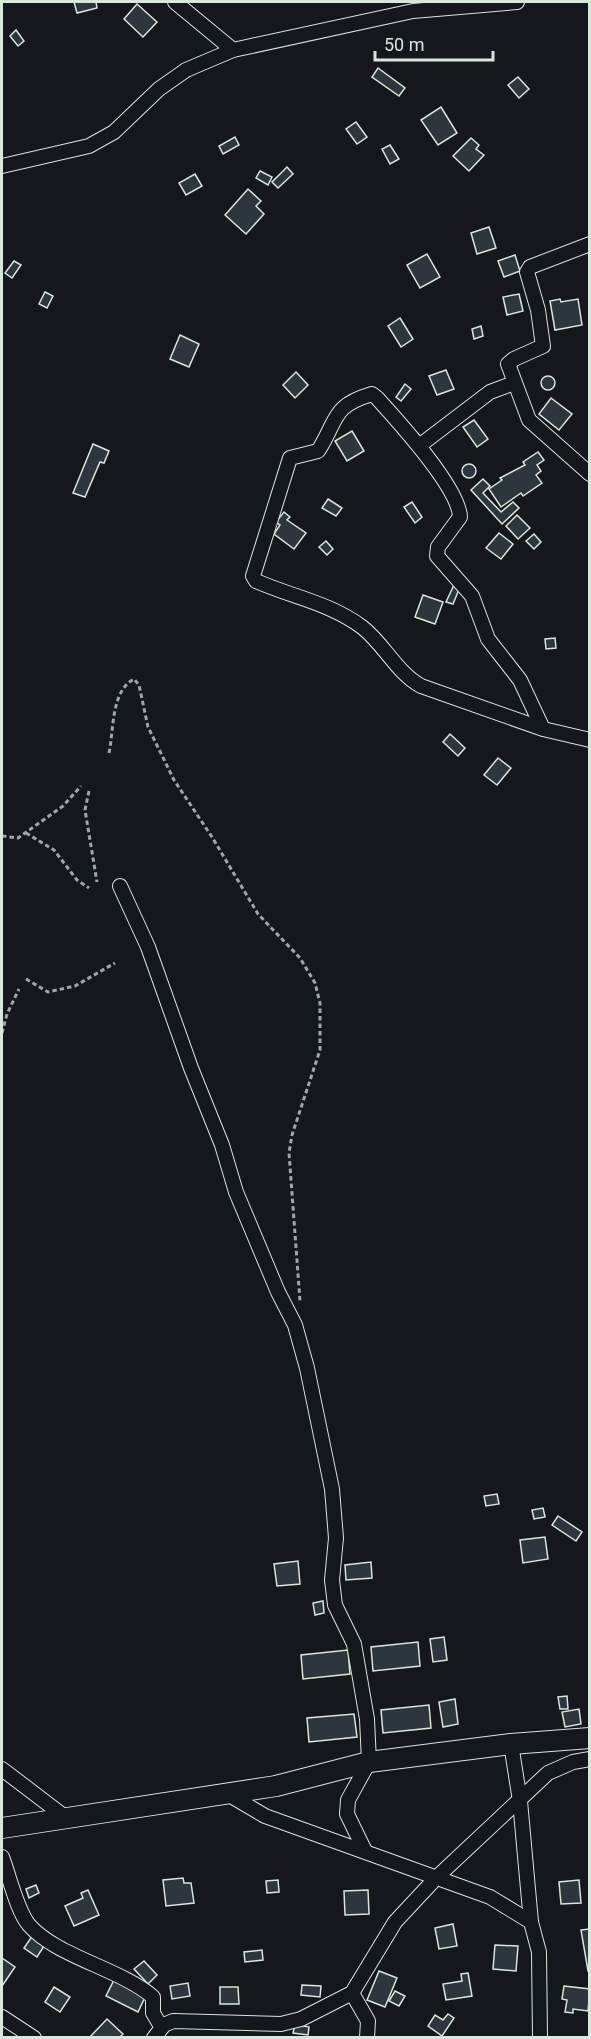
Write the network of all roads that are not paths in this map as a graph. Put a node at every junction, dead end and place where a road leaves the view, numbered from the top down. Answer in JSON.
{"nodes":[{"id":1,"x":176,"y":2,"type":"edge"},
{"id":2,"x":517,"y":2,"type":"edge"},
{"id":3,"x":233,"y":50,"type":"junction"},
{"id":4,"x":2,"y":166,"type":"edge"},
{"id":5,"x":590,"y":244,"type":"edge"},
{"id":6,"x":514,"y":383,"type":"junction"},
{"id":7,"x":419,"y":446,"type":"junction"},
{"id":8,"x":589,"y":471,"type":"edge"},
{"id":9,"x":543,"y":729,"type":"junction"},
{"id":10,"x":590,"y":740,"type":"edge"},
{"id":11,"x":120,"y":886,"type":"dead end"},
{"id":12,"x":590,"y":1738,"type":"edge"},
{"id":13,"x":511,"y":1744,"type":"junction"},
{"id":14,"x":590,"y":1759,"type":"edge"},
{"id":15,"x":369,"y":1762,"type":"junction"},
{"id":16,"x":2,"y":1769,"type":"edge"},
{"id":17,"x":226,"y":1793,"type":"junction"},
{"id":18,"x":520,"y":1801,"type":"junction"},
{"id":19,"x":65,"y":1817,"type":"junction"},
{"id":20,"x":2,"y":1828,"type":"edge"},
{"id":21,"x":365,"y":1851,"type":"junction"},
{"id":22,"x":2,"y":1857,"type":"edge"},
{"id":23,"x":437,"y":1877,"type":"junction"},
{"id":24,"x":531,"y":1922,"type":"junction"},
{"id":25,"x":352,"y":1993,"type":"junction"},
{"id":26,"x":2,"y":2017,"type":"edge"},
{"id":27,"x":164,"y":2025,"type":"junction"},
{"id":28,"x":34,"y":2037,"type":"edge"},
{"id":29,"x":154,"y":2037,"type":"edge"},
{"id":30,"x":367,"y":2037,"type":"edge"},
{"id":31,"x":540,"y":2037,"type":"edge"}],
"edges":[{"from":1,"to":3,"type":"street"},
{"from":2,"to":3,"type":"street"},
{"from":3,"to":4,"type":"street"},
{"from":5,"to":6,"type":"street"},
{"from":6,"to":7,"type":"street"},
{"from":6,"to":8,"type":"street"},
{"from":7,"to":9,"type":"street"},
{"from":7,"to":9,"type":"street"},
{"from":9,"to":10,"type":"street"},
{"from":11,"to":15,"type":"street"},
{"from":12,"to":13,"type":"street"},
{"from":13,"to":15,"type":"street"},
{"from":13,"to":18,"type":"street"},
{"from":14,"to":18,"type":"street"},
{"from":15,"to":17,"type":"street"},
{"from":15,"to":21,"type":"street"},
{"from":16,"to":19,"type":"street"},
{"from":17,"to":19,"type":"street"},
{"from":17,"to":21,"type":"street"},
{"from":18,"to":23,"type":"street"},
{"from":18,"to":24,"type":"street"},
{"from":19,"to":20,"type":"street"},
{"from":21,"to":23,"type":"street"},
{"from":22,"to":27,"type":"street"},
{"from":23,"to":24,"type":"street"},
{"from":23,"to":25,"type":"street"},
{"from":24,"to":31,"type":"street"},
{"from":25,"to":27,"type":"street"},
{"from":25,"to":30,"type":"street"},
{"from":26,"to":28,"type":"street"},
{"from":27,"to":29,"type":"street"}]}
